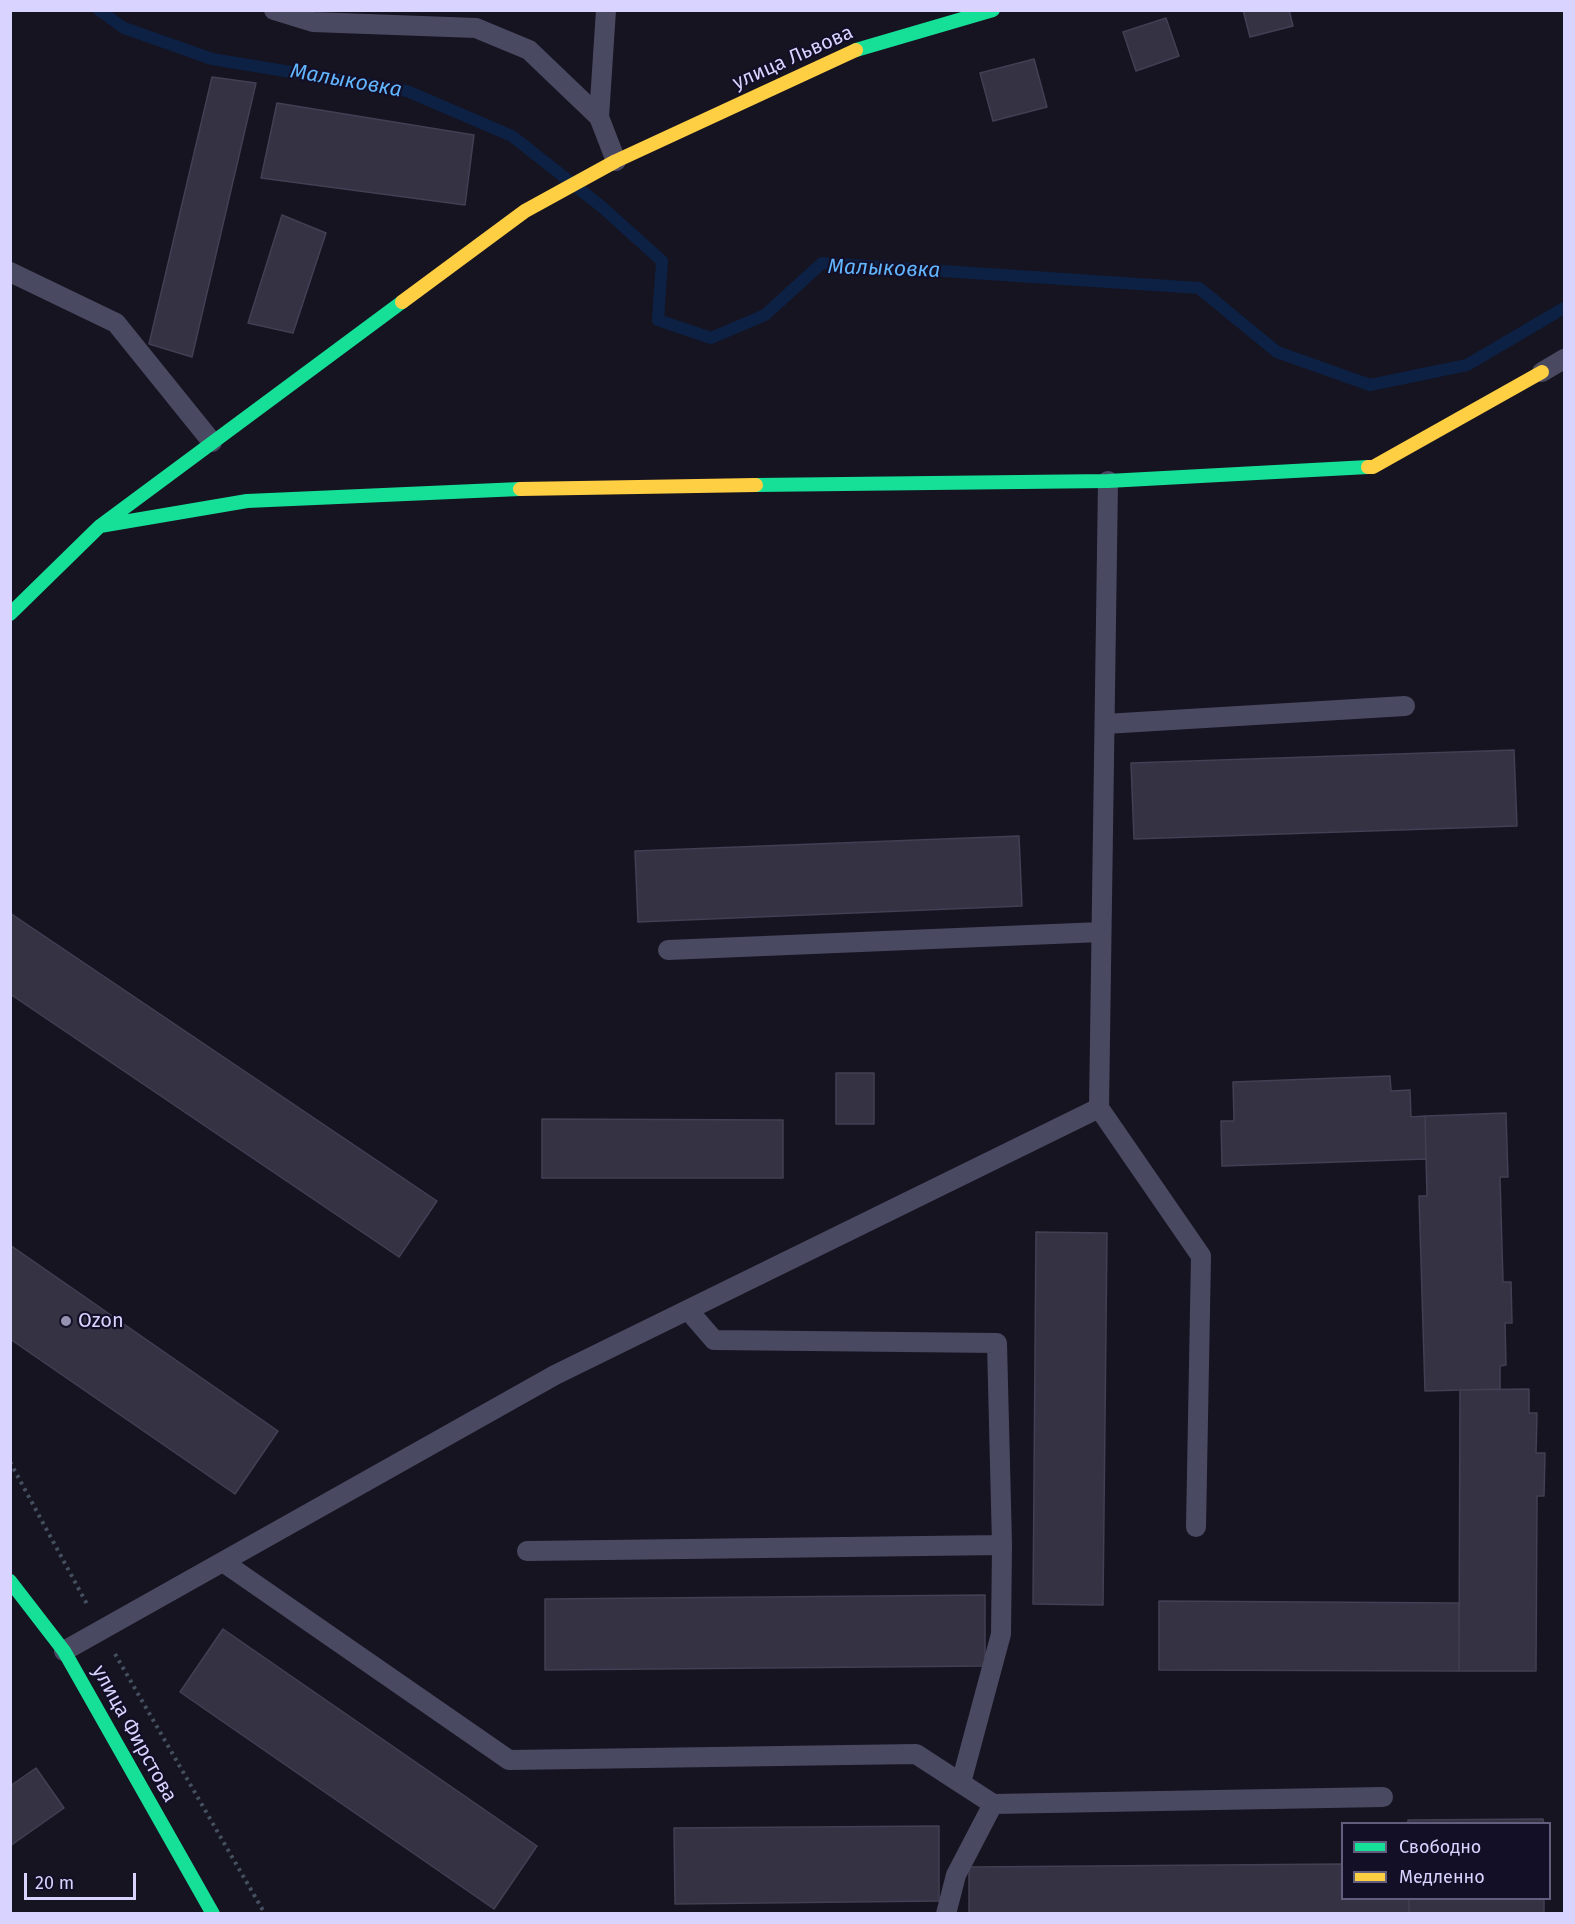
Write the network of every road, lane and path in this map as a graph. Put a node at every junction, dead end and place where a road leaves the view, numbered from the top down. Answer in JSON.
{"nodes":[{"id":1,"x":274,"y":10,"type":"edge"},
{"id":2,"x":606,"y":10,"type":"edge"},
{"id":3,"x":993,"y":10,"type":"edge"},
{"id":4,"x":599,"y":117,"type":"junction"},
{"id":5,"x":616,"y":161,"type":"junction"},
{"id":6,"x":10,"y":272,"type":"edge"},
{"id":7,"x":1564,"y":359,"type":"edge"},
{"id":8,"x":1542,"y":372,"type":"joint"},
{"id":9,"x":212,"y":442,"type":"junction"},
{"id":10,"x":1108,"y":482,"type":"junction"},
{"id":11,"x":100,"y":526,"type":"junction"},
{"id":12,"x":10,"y":614,"type":"edge"},
{"id":13,"x":1405,"y":706,"type":"dead end"},
{"id":14,"x":1105,"y":724,"type":"junction"},
{"id":15,"x":1101,"y":932,"type":"junction"},
{"id":16,"x":668,"y":950,"type":"dead end"},
{"id":17,"x":1099,"y":1108,"type":"junction"},
{"id":18,"x":688,"y":1310,"type":"junction"},
{"id":19,"x":10,"y":1462,"type":"edge"},
{"id":20,"x":1196,"y":1527,"type":"dead end"},
{"id":21,"x":1002,"y":1545,"type":"junction"},
{"id":22,"x":526,"y":1551,"type":"dead end"},
{"id":23,"x":223,"y":1562,"type":"junction"},
{"id":24,"x":10,"y":1581,"type":"edge"},
{"id":25,"x":102,"y":1630,"type":"junction"},
{"id":26,"x":64,"y":1651,"type":"junction"},
{"id":27,"x":961,"y":1783,"type":"junction"},
{"id":28,"x":1383,"y":1797,"type":"dead end"},
{"id":29,"x":993,"y":1804,"type":"junction"},
{"id":30,"x":213,"y":1914,"type":"edge"},
{"id":31,"x":265,"y":1914,"type":"edge"},
{"id":32,"x":946,"y":1914,"type":"edge"}],
"edges":[{"from":1,"to":4,"type":"lane"},
{"from":2,"to":4,"type":"lane"},
{"from":3,"to":5,"type":"street","name":"улица Львова"},
{"from":4,"to":5,"type":"lane"},
{"from":5,"to":9,"type":"street","name":"улица Львова"},
{"from":6,"to":9,"type":"lane"},
{"from":7,"to":8,"type":"lane"},
{"from":8,"to":10,"type":"street"},
{"from":9,"to":11,"type":"street","name":"улица Львова"},
{"from":10,"to":11,"type":"street"},
{"from":10,"to":14,"type":"lane"},
{"from":11,"to":12,"type":"street","name":"улица Львова"},
{"from":13,"to":14,"type":"lane"},
{"from":14,"to":15,"type":"lane"},
{"from":15,"to":16,"type":"lane"},
{"from":15,"to":17,"type":"lane"},
{"from":17,"to":18,"type":"lane"},
{"from":17,"to":20,"type":"lane"},
{"from":18,"to":21,"type":"lane"},
{"from":18,"to":23,"type":"lane"},
{"from":19,"to":25,"type":"path"},
{"from":21,"to":22,"type":"lane"},
{"from":21,"to":27,"type":"lane"},
{"from":23,"to":25,"type":"lane"},
{"from":23,"to":27,"type":"lane"},
{"from":24,"to":26,"type":"street","name":"улица Фирстова"},
{"from":25,"to":26,"type":"lane"},
{"from":25,"to":31,"type":"path"},
{"from":26,"to":30,"type":"street","name":"улица Фирстова"},
{"from":27,"to":29,"type":"lane"},
{"from":28,"to":29,"type":"lane"},
{"from":29,"to":32,"type":"lane"}]}
